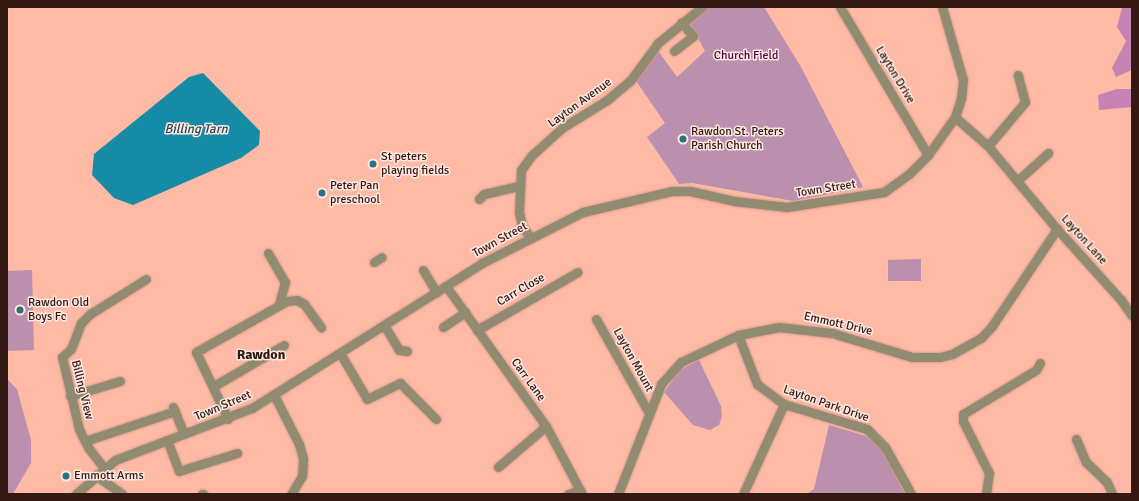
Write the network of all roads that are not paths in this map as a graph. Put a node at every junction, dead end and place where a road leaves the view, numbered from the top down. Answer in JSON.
{"nodes":[{"id":1,"x":702,"y":7,"type":"edge"},
{"id":2,"x":840,"y":7,"type":"edge"},
{"id":3,"x":942,"y":7,"type":"edge"},
{"id":4,"x":681,"y":22,"type":"junction"},
{"id":5,"x":674,"y":51,"type":"dead end"},
{"id":6,"x":1018,"y":74,"type":"dead end"},
{"id":7,"x":955,"y":117,"type":"junction"},
{"id":8,"x":988,"y":146,"type":"junction"},
{"id":9,"x":1048,"y":153,"type":"dead end"},
{"id":10,"x":928,"y":155,"type":"junction"},
{"id":11,"x":1017,"y":181,"type":"junction"},
{"id":12,"x":520,"y":186,"type":"junction"},
{"id":13,"x":479,"y":199,"type":"dead end"},
{"id":14,"x":1057,"y":229,"type":"junction"},
{"id":15,"x":530,"y":237,"type":"junction"},
{"id":16,"x":268,"y":253,"type":"dead end"},
{"id":17,"x":423,"y":270,"type":"dead end"},
{"id":18,"x":578,"y":272,"type":"dead end"},
{"id":19,"x":146,"y":279,"type":"dead end"},
{"id":20,"x":446,"y":286,"type":"junction"},
{"id":21,"x":436,"y":292,"type":"junction"},
{"id":22,"x":279,"y":304,"type":"junction"},
{"id":23,"x":464,"y":312,"type":"junction"},
{"id":24,"x":1132,"y":316,"type":"edge"},
{"id":25,"x":596,"y":320,"type":"dead end"},
{"id":26,"x":384,"y":325,"type":"junction"},
{"id":27,"x":321,"y":327,"type":"dead end"},
{"id":28,"x":443,"y":327,"type":"dead end"},
{"id":29,"x":477,"y":330,"type":"junction"},
{"id":30,"x":738,"y":335,"type":"junction"},
{"id":31,"x":284,"y":345,"type":"dead end"},
{"id":32,"x":407,"y":351,"type":"dead end"},
{"id":33,"x":340,"y":353,"type":"junction"},
{"id":34,"x":1040,"y":363,"type":"dead end"},
{"id":35,"x":120,"y":381,"type":"dead end"},
{"id":36,"x":214,"y":386,"type":"junction"},
{"id":37,"x":274,"y":395,"type":"junction"},
{"id":38,"x":70,"y":396,"type":"junction"},
{"id":39,"x":784,"y":404,"type":"junction"},
{"id":40,"x":649,"y":413,"type":"junction"},
{"id":41,"x":228,"y":419,"type":"junction"},
{"id":42,"x":436,"y":419,"type":"dead end"},
{"id":43,"x":546,"y":426,"type":"junction"},
{"id":44,"x":184,"y":434,"type":"junction"},
{"id":45,"x":1076,"y":439,"type":"dead end"},
{"id":46,"x":167,"y":440,"type":"junction"},
{"id":47,"x":85,"y":441,"type":"junction"},
{"id":48,"x":237,"y":453,"type":"dead end"},
{"id":49,"x":498,"y":467,"type":"dead end"},
{"id":50,"x":104,"y":468,"type":"junction"},
{"id":51,"x":95,"y":475,"type":"junction"},
{"id":52,"x":581,"y":492,"type":"edge"},
{"id":53,"x":76,"y":494,"type":"edge"},
{"id":54,"x":122,"y":494,"type":"edge"},
{"id":55,"x":291,"y":494,"type":"edge"},
{"id":56,"x":568,"y":494,"type":"edge"},
{"id":57,"x":618,"y":494,"type":"edge"},
{"id":58,"x":743,"y":494,"type":"edge"},
{"id":59,"x":911,"y":494,"type":"edge"},
{"id":60,"x":986,"y":494,"type":"edge"},
{"id":61,"x":1112,"y":494,"type":"edge"}],
"edges":[{"from":1,"to":4,"type":"street","name":"Layton Avenue"},
{"from":2,"to":10,"type":"street","name":"Layton Drive"},
{"from":3,"to":7,"type":"street","name":"Town Street"},
{"from":4,"to":5,"type":"street"},
{"from":4,"to":12,"type":"street","name":"Layton Avenue"},
{"from":6,"to":8,"type":"street"},
{"from":7,"to":8,"type":"street","name":"Layton Lane"},
{"from":7,"to":10,"type":"street","name":"Town Street"},
{"from":8,"to":11,"type":"street","name":"Layton Lane"},
{"from":9,"to":11,"type":"street"},
{"from":10,"to":15,"type":"street","name":"Town Street"},
{"from":11,"to":14,"type":"street","name":"Layton Lane"},
{"from":12,"to":13,"type":"street"},
{"from":12,"to":15,"type":"street","name":"Layton Avenue"},
{"from":14,"to":24,"type":"street","name":"Layton Lane"},
{"from":14,"to":30,"type":"street","name":"Emmott Drive"},
{"from":15,"to":20,"type":"street","name":"Town Street"},
{"from":16,"to":22,"type":"street"},
{"from":17,"to":21,"type":"street"},
{"from":18,"to":29,"type":"street","name":"Carr Close"},
{"from":19,"to":38,"type":"street","name":"Billing View"},
{"from":20,"to":21,"type":"street","name":"Town Street"},
{"from":20,"to":23,"type":"street","name":"Carr Lane"},
{"from":21,"to":26,"type":"street","name":"Town Street"},
{"from":22,"to":27,"type":"street"},
{"from":22,"to":36,"type":"street"},
{"from":23,"to":28,"type":"street"},
{"from":23,"to":29,"type":"street","name":"Carr Lane"},
{"from":25,"to":40,"type":"street","name":"Layton Mount"},
{"from":26,"to":32,"type":"street"},
{"from":26,"to":33,"type":"street","name":"Town Street"},
{"from":29,"to":43,"type":"street","name":"Carr Lane"},
{"from":30,"to":39,"type":"street","name":"Layton Park Drive"},
{"from":30,"to":40,"type":"street","name":"Emmott Drive"},
{"from":31,"to":36,"type":"street"},
{"from":33,"to":37,"type":"street","name":"Town Street"},
{"from":33,"to":42,"type":"street"},
{"from":34,"to":60,"type":"street"},
{"from":35,"to":38,"type":"street"},
{"from":36,"to":41,"type":"street"},
{"from":37,"to":41,"type":"street","name":"Town Street"},
{"from":37,"to":55,"type":"street"},
{"from":38,"to":47,"type":"street","name":"Billing View"},
{"from":39,"to":58,"type":"street"},
{"from":39,"to":59,"type":"street","name":"Layton Park Drive"},
{"from":40,"to":57,"type":"street","name":"Emmott Drive"},
{"from":41,"to":44,"type":"street","name":"Town Street"},
{"from":43,"to":49,"type":"street"},
{"from":43,"to":52,"type":"street","name":"Carr Lane"},
{"from":44,"to":46,"type":"street","name":"Town Street"},
{"from":44,"to":47,"type":"street"},
{"from":45,"to":61,"type":"street"},
{"from":46,"to":48,"type":"street"},
{"from":46,"to":50,"type":"street","name":"Town Street"},
{"from":47,"to":50,"type":"street","name":"Billing View"},
{"from":50,"to":51,"type":"street","name":"Town Street"},
{"from":51,"to":53,"type":"street","name":"Town Street"},
{"from":51,"to":54,"type":"street"},
{"from":52,"to":56,"type":"street"}]}
